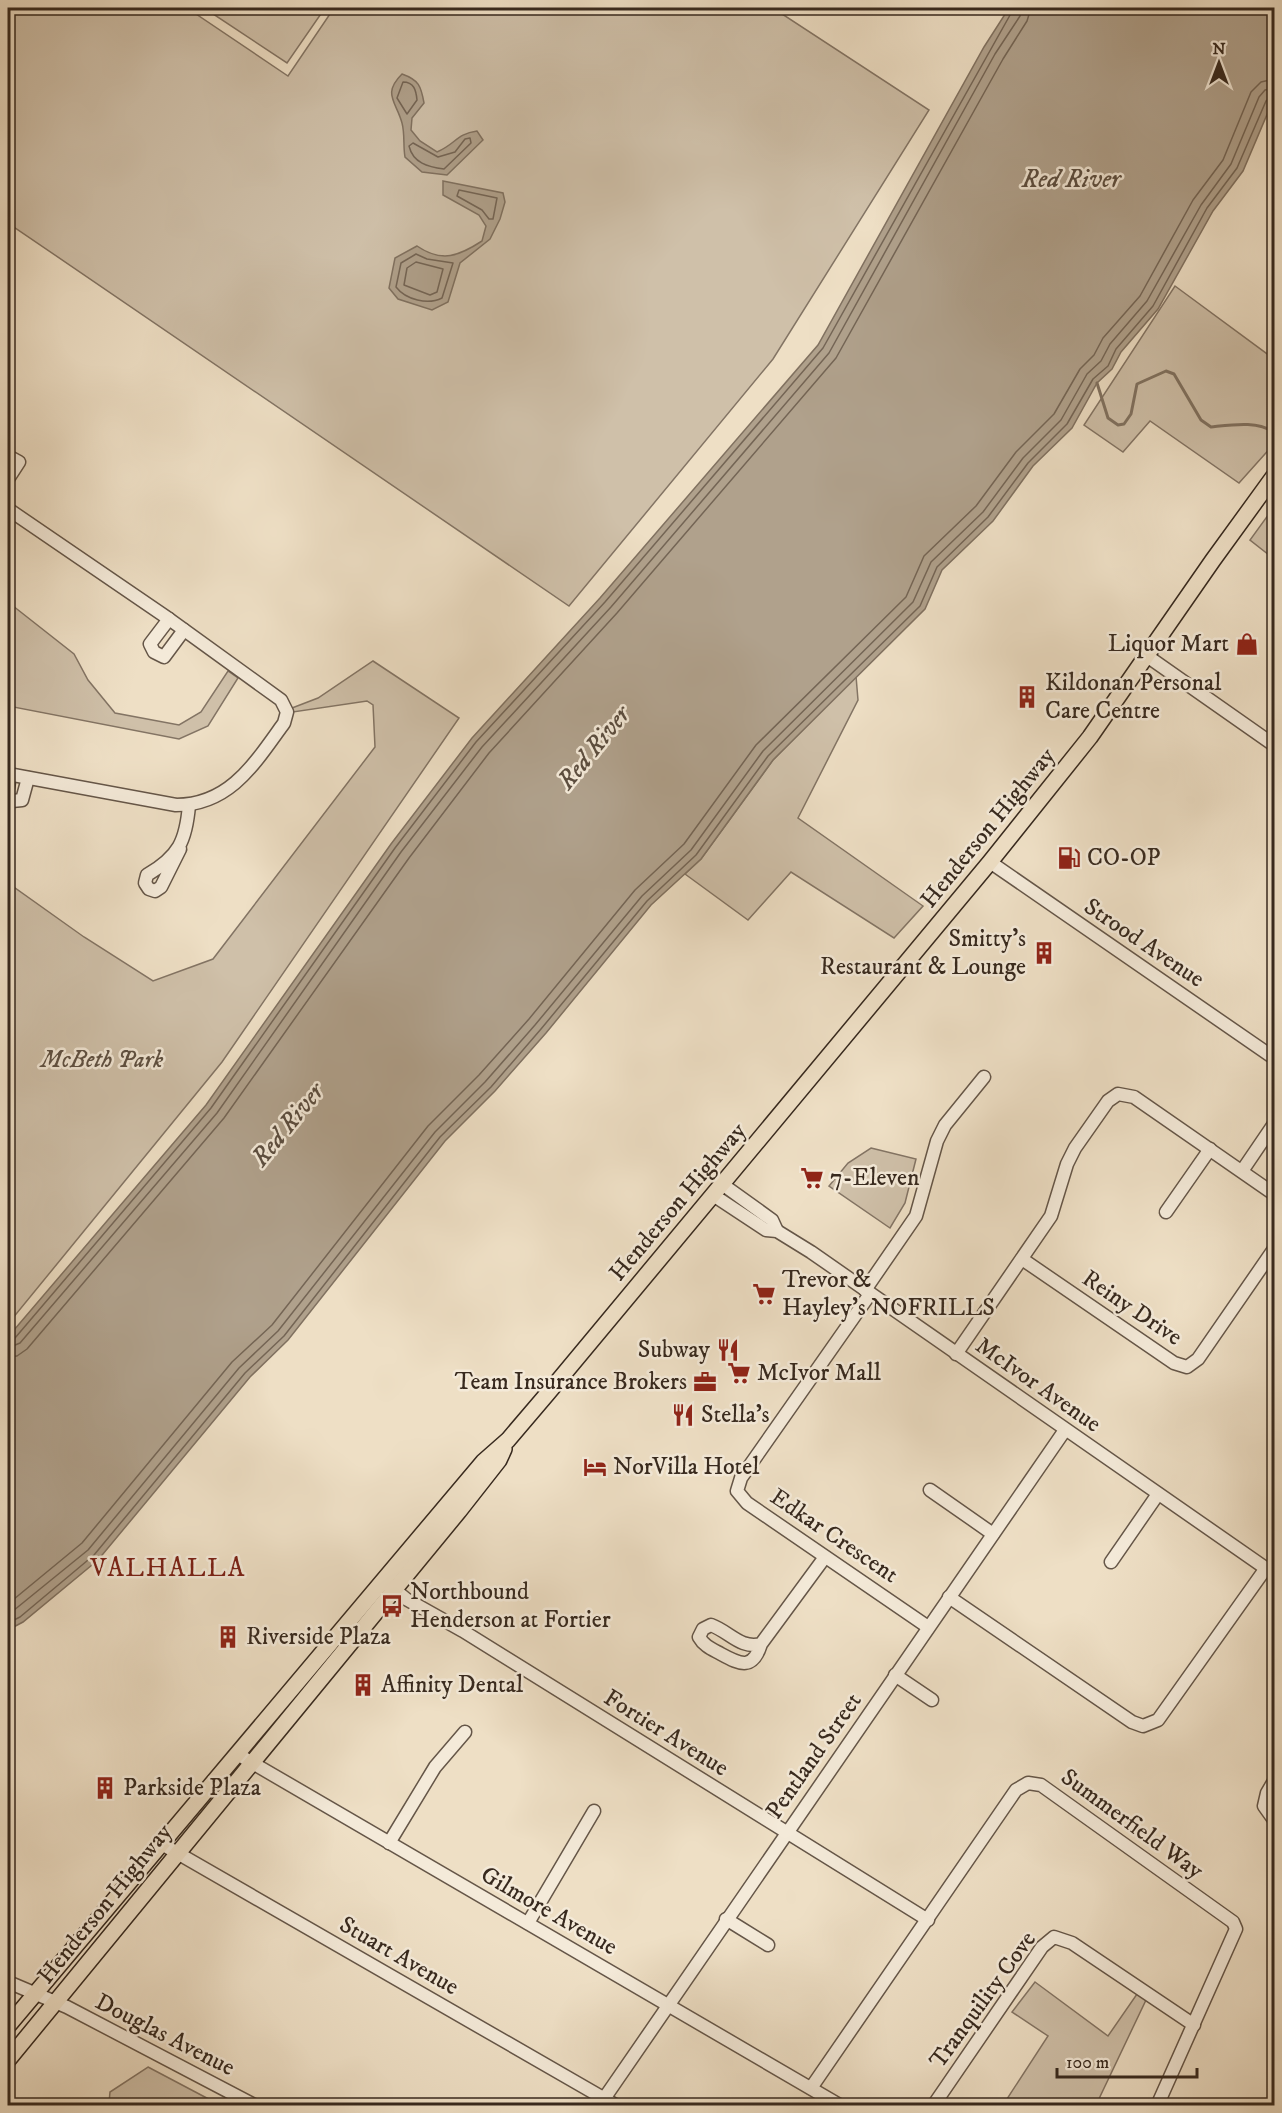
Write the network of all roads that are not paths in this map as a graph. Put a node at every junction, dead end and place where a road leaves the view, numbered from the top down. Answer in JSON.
{"nodes":[{"id":1,"x":8,"y":456,"type":"edge"},
{"id":2,"x":1275,"y":476,"type":"edge"},
{"id":3,"x":8,"y":480,"type":"edge"},
{"id":4,"x":8,"y":509,"type":"edge"},
{"id":5,"x":169,"y":619,"type":"junction"},
{"id":6,"x":184,"y":630,"type":"junction"},
{"id":7,"x":1147,"y":656,"type":"junction"},
{"id":8,"x":1275,"y":745,"type":"edge"},
{"id":9,"x":9,"y":775,"type":"edge"},
{"id":10,"x":28,"y":778,"type":"junction"},
{"id":11,"x":8,"y":788,"type":"edge"},
{"id":12,"x":8,"y":798,"type":"edge"},
{"id":13,"x":189,"y":805,"type":"junction"},
{"id":14,"x":180,"y":849,"type":"dead end"},
{"id":15,"x":990,"y":862,"type":"junction"},
{"id":16,"x":1275,"y":1058,"type":"edge"},
{"id":17,"x":984,"y":1077,"type":"dead end"},
{"id":18,"x":1275,"y":1124,"type":"edge"},
{"id":19,"x":1210,"y":1149,"type":"junction"},
{"id":20,"x":1242,"y":1171,"type":"junction"},
{"id":21,"x":718,"y":1190,"type":"junction"},
{"id":22,"x":1275,"y":1194,"type":"edge"},
{"id":23,"x":1166,"y":1212,"type":"dead end"},
{"id":24,"x":1275,"y":1249,"type":"edge"},
{"id":25,"x":1022,"y":1259,"type":"junction"},
{"id":26,"x":867,"y":1292,"type":"junction"},
{"id":27,"x":956,"y":1354,"type":"junction"},
{"id":28,"x":1065,"y":1430,"type":"junction"},
{"id":29,"x":508,"y":1440,"type":"junction"},
{"id":30,"x":930,"y":1490,"type":"dead end"},
{"id":31,"x":1158,"y":1494,"type":"junction"},
{"id":32,"x":993,"y":1534,"type":"junction"},
{"id":33,"x":825,"y":1557,"type":"junction"},
{"id":34,"x":1111,"y":1562,"type":"dead end"},
{"id":35,"x":1270,"y":1571,"type":"edge"},
{"id":36,"x":383,"y":1580,"type":"junction"},
{"id":37,"x":395,"y":1590,"type":"junction"},
{"id":38,"x":949,"y":1597,"type":"junction"},
{"id":39,"x":928,"y":1627,"type":"junction"},
{"id":40,"x":761,"y":1644,"type":"junction"},
{"id":41,"x":896,"y":1675,"type":"junction"},
{"id":42,"x":932,"y":1700,"type":"dead end"},
{"id":43,"x":465,"y":1732,"type":"dead end"},
{"id":44,"x":236,"y":1753,"type":"junction"},
{"id":45,"x":251,"y":1762,"type":"junction"},
{"id":46,"x":1275,"y":1781,"type":"edge"},
{"id":47,"x":594,"y":1811,"type":"dead end"},
{"id":48,"x":1275,"y":1820,"type":"edge"},
{"id":49,"x":786,"y":1833,"type":"junction"},
{"id":50,"x":160,"y":1843,"type":"junction"},
{"id":51,"x":388,"y":1843,"type":"junction"},
{"id":52,"x":176,"y":1852,"type":"junction"},
{"id":53,"x":726,"y":1919,"type":"junction"},
{"id":54,"x":928,"y":1920,"type":"junction"},
{"id":55,"x":528,"y":1923,"type":"junction"},
{"id":56,"x":768,"y":1945,"type":"dead end"},
{"id":57,"x":8,"y":1982,"type":"edge"},
{"id":58,"x":33,"y":1994,"type":"junction"},
{"id":59,"x":54,"y":2002,"type":"junction"},
{"id":60,"x":669,"y":2004,"type":"junction"},
{"id":61,"x":1194,"y":2025,"type":"junction"},
{"id":62,"x":8,"y":2026,"type":"edge"},
{"id":63,"x":8,"y":2060,"type":"edge"},
{"id":64,"x":811,"y":2088,"type":"junction"},
{"id":65,"x":602,"y":2102,"type":"edge"},
{"id":66,"x":256,"y":2106,"type":"edge"},
{"id":67,"x":617,"y":2106,"type":"edge"},
{"id":68,"x":841,"y":2106,"type":"edge"},
{"id":69,"x":933,"y":2106,"type":"edge"},
{"id":70,"x":1157,"y":2106,"type":"edge"}],
"edges":[{"from":1,"to":3,"type":"street"},
{"from":2,"to":7,"type":"main road","name":"Henderson Highway"},
{"from":4,"to":5,"type":"street"},
{"from":5,"to":6,"type":"street"},
{"from":5,"to":6,"type":"street"},
{"from":6,"to":13,"type":"street"},
{"from":7,"to":8,"type":"street"},
{"from":7,"to":15,"type":"main road","name":"Henderson Highway"},
{"from":9,"to":10,"type":"street"},
{"from":9,"to":11,"type":"street"},
{"from":10,"to":12,"type":"street"},
{"from":10,"to":13,"type":"street"},
{"from":13,"to":14,"type":"street"},
{"from":15,"to":16,"type":"street","name":"Strood Avenue"},
{"from":15,"to":21,"type":"main road","name":"Henderson Highway"},
{"from":17,"to":26,"type":"street"},
{"from":18,"to":20,"type":"street"},
{"from":19,"to":20,"type":"street"},
{"from":19,"to":23,"type":"street"},
{"from":19,"to":25,"type":"street"},
{"from":20,"to":22,"type":"street"},
{"from":21,"to":26,"type":"street","name":"McIvor Avenue"},
{"from":21,"to":29,"type":"main road","name":"Henderson Highway"},
{"from":24,"to":25,"type":"street","name":"Reiny Drive"},
{"from":25,"to":27,"type":"street"},
{"from":26,"to":27,"type":"street","name":"McIvor Avenue"},
{"from":26,"to":33,"type":"street","name":"Edkar Crescent"},
{"from":27,"to":28,"type":"street","name":"McIvor Avenue"},
{"from":28,"to":31,"type":"street","name":"McIvor Avenue"},
{"from":28,"to":32,"type":"street","name":"Pentland Street"},
{"from":29,"to":36,"type":"main road","name":"Henderson Highway"},
{"from":29,"to":37,"type":"main road","name":"Henderson Highway"},
{"from":30,"to":32,"type":"street"},
{"from":31,"to":34,"type":"street"},
{"from":31,"to":35,"type":"street","name":"McIvor Avenue"},
{"from":32,"to":38,"type":"street","name":"Pentland Street"},
{"from":33,"to":39,"type":"street","name":"Edkar Crescent"},
{"from":33,"to":40,"type":"street"},
{"from":35,"to":38,"type":"street"},
{"from":36,"to":37,"type":"street","name":"Fortier Avenue"},
{"from":36,"to":44,"type":"main road","name":"Henderson Highway"},
{"from":37,"to":45,"type":"main road","name":"Henderson Highway"},
{"from":37,"to":49,"type":"street","name":"Fortier Avenue"},
{"from":38,"to":39,"type":"street","name":"Pentland Street"},
{"from":39,"to":41,"type":"street","name":"Pentland Street"},
{"from":40,"to":40,"type":"street"},
{"from":41,"to":42,"type":"street"},
{"from":41,"to":49,"type":"street","name":"Pentland Street"},
{"from":43,"to":51,"type":"street"},
{"from":44,"to":45,"type":"street","name":"Gilmore Avenue"},
{"from":44,"to":50,"type":"main road","name":"Henderson Highway"},
{"from":45,"to":51,"type":"street","name":"Gilmore Avenue"},
{"from":45,"to":52,"type":"main road","name":"Henderson Highway"},
{"from":46,"to":48,"type":"street"},
{"from":47,"to":55,"type":"street"},
{"from":49,"to":53,"type":"street","name":"Pentland Street"},
{"from":49,"to":54,"type":"street","name":"Fortier Avenue"},
{"from":50,"to":52,"type":"street","name":"Stuart Avenue"},
{"from":50,"to":58,"type":"main road","name":"Henderson Highway"},
{"from":51,"to":55,"type":"street","name":"Gilmore Avenue"},
{"from":52,"to":59,"type":"main road","name":"Henderson Highway"},
{"from":52,"to":65,"type":"street","name":"Stuart Avenue"},
{"from":53,"to":56,"type":"street"},
{"from":53,"to":60,"type":"street","name":"Pentland Street"},
{"from":54,"to":61,"type":"street","name":"Summerfield Way"},
{"from":54,"to":64,"type":"street","name":"Summerfield Way"},
{"from":55,"to":60,"type":"street","name":"Gilmore Avenue"},
{"from":57,"to":58,"type":"street","name":"Douglas Avenue"},
{"from":58,"to":59,"type":"street","name":"Douglas Avenue"},
{"from":58,"to":62,"type":"main road","name":"Henderson Highway"},
{"from":59,"to":63,"type":"main road","name":"Henderson Highway"},
{"from":59,"to":66,"type":"street","name":"Douglas Avenue"},
{"from":60,"to":64,"type":"street","name":"Gilmore Avenue"},
{"from":60,"to":65,"type":"street","name":"Pentland Street"},
{"from":61,"to":69,"type":"street","name":"Tranquility Cove"},
{"from":61,"to":70,"type":"street","name":"Summerfield Way"},
{"from":64,"to":68,"type":"street","name":"Gilmore Avenue"},
{"from":65,"to":67,"type":"street","name":"Stuart Avenue"}]}
